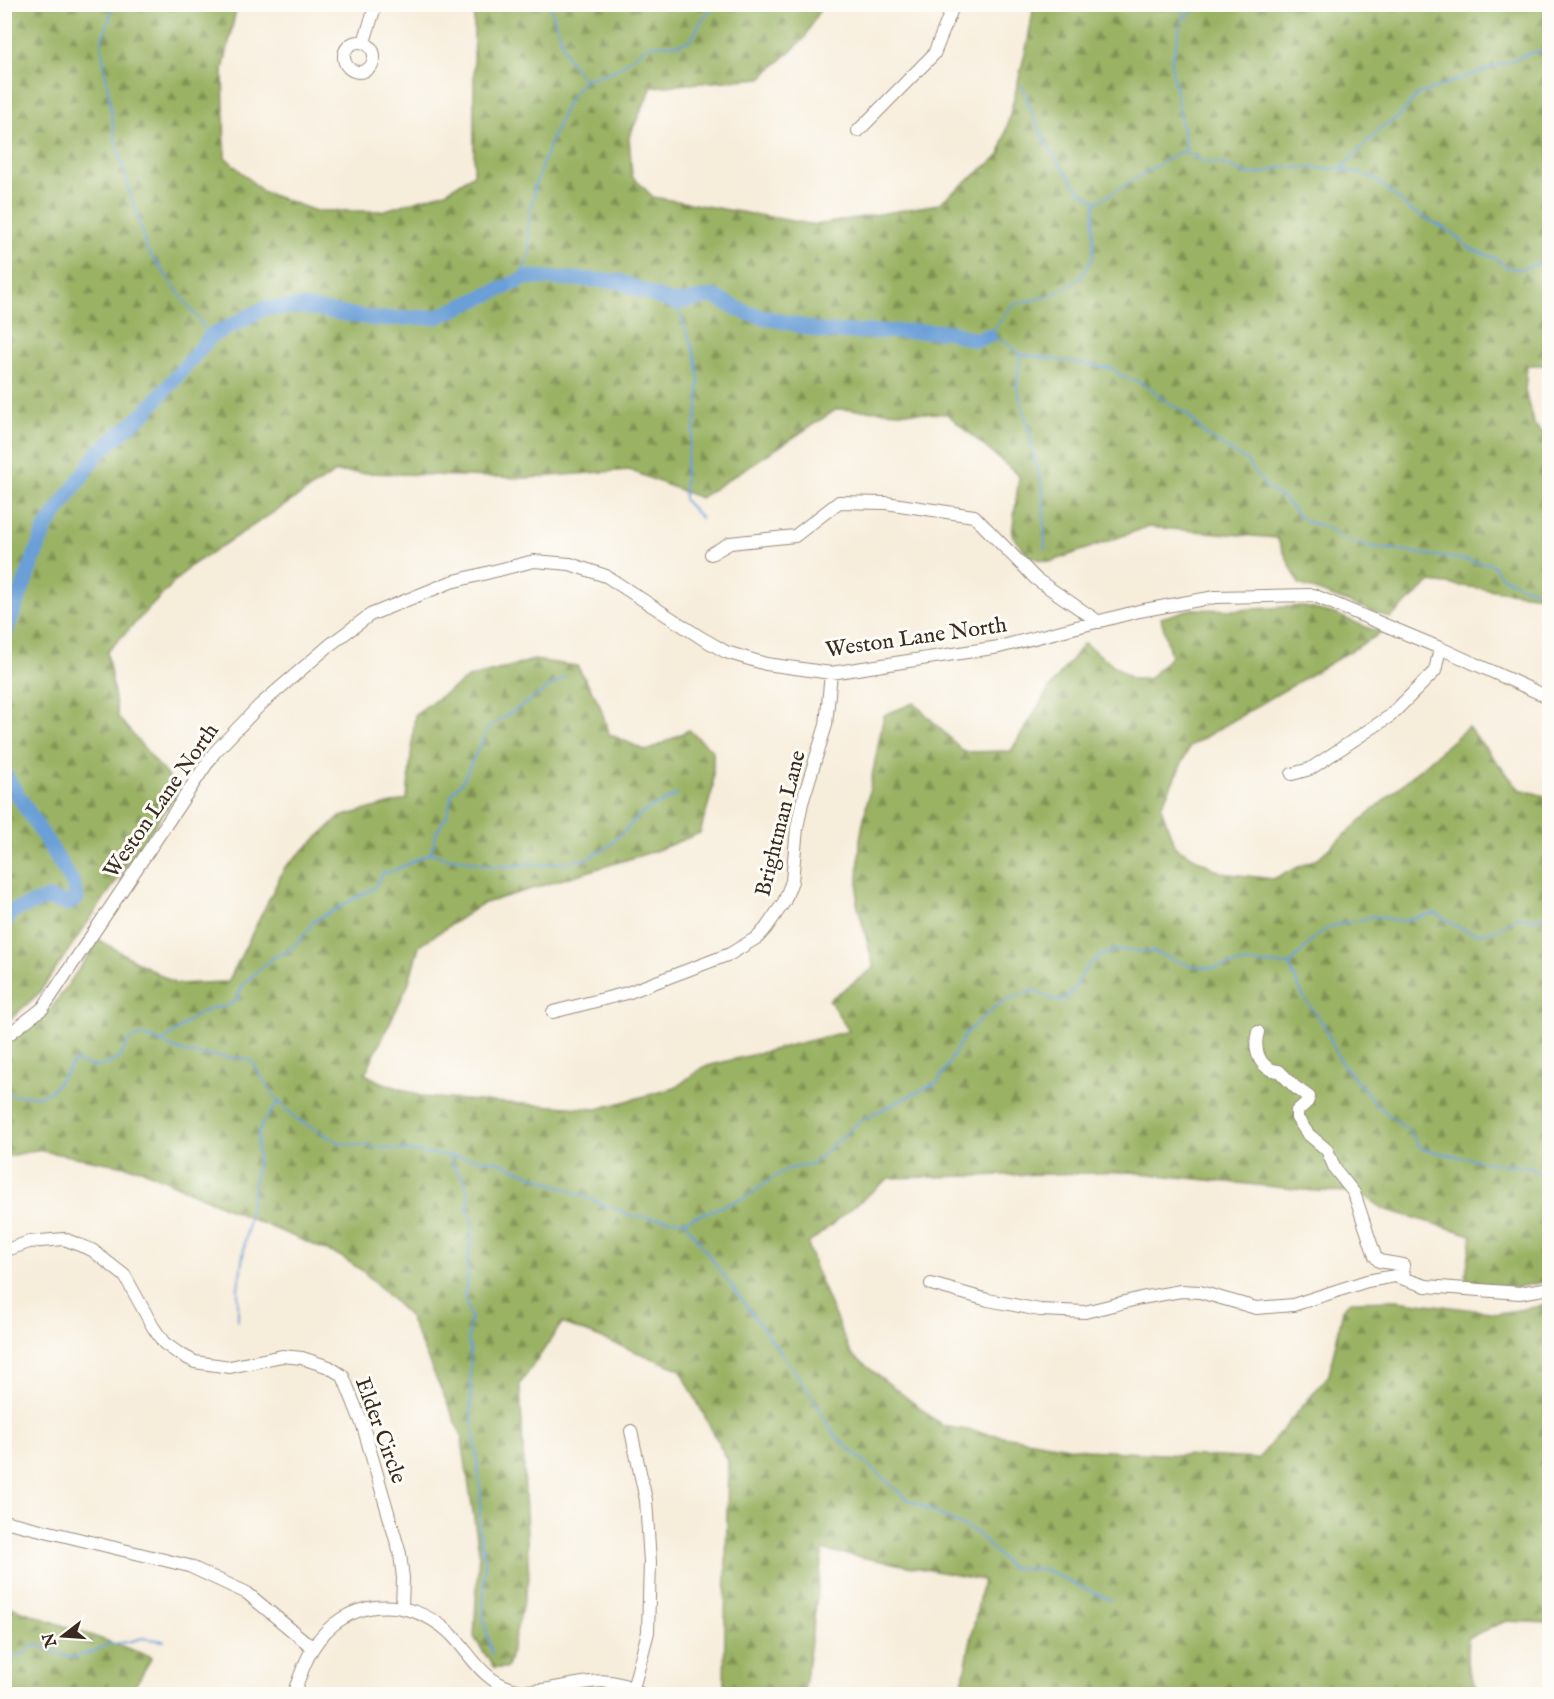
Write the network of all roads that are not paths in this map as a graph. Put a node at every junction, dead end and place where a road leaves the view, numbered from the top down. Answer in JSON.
{"nodes":[{"id":1,"x":376,"y":4,"type":"edge"},
{"id":2,"x":954,"y":4,"type":"edge"},
{"id":3,"x":364,"y":42,"type":"dead end"},
{"id":4,"x":858,"y":131,"type":"dead end"},
{"id":5,"x":711,"y":554,"type":"dead end"},
{"id":6,"x":1099,"y":622,"type":"junction"},
{"id":7,"x":1440,"y":648,"type":"junction"},
{"id":8,"x":831,"y":673,"type":"junction"},
{"id":9,"x":1550,"y":698,"type":"edge"},
{"id":10,"x":1292,"y":774,"type":"dead end"},
{"id":11,"x":554,"y":1012,"type":"dead end"},
{"id":12,"x":1258,"y":1032,"type":"dead end"},
{"id":13,"x":4,"y":1038,"type":"edge"},
{"id":14,"x":4,"y":1251,"type":"edge"},
{"id":15,"x":1404,"y":1279,"type":"junction"},
{"id":16,"x":931,"y":1284,"type":"dead end"},
{"id":17,"x":1550,"y":1288,"type":"edge"},
{"id":18,"x":631,"y":1431,"type":"dead end"},
{"id":19,"x":4,"y":1521,"type":"edge"},
{"id":20,"x":402,"y":1607,"type":"junction"},
{"id":21,"x":313,"y":1648,"type":"junction"},
{"id":22,"x":637,"y":1692,"type":"edge"},
{"id":23,"x":293,"y":1695,"type":"edge"}],
"edges":[{"from":1,"to":3,"type":"street"},
{"from":2,"to":4,"type":"street"},
{"from":5,"to":6,"type":"street"},
{"from":6,"to":7,"type":"street","name":"Weston Lane North"},
{"from":6,"to":8,"type":"street","name":"Weston Lane North"},
{"from":7,"to":9,"type":"street","name":"Weston Lane North"},
{"from":7,"to":10,"type":"street"},
{"from":8,"to":11,"type":"street","name":"Brightman Lane"},
{"from":8,"to":13,"type":"street","name":"Weston Lane North"},
{"from":12,"to":15,"type":"street"},
{"from":14,"to":20,"type":"street","name":"Elder Circle"},
{"from":15,"to":16,"type":"street"},
{"from":15,"to":17,"type":"street"},
{"from":18,"to":22,"type":"street"},
{"from":19,"to":21,"type":"street"},
{"from":20,"to":21,"type":"street"},
{"from":20,"to":22,"type":"street"},
{"from":21,"to":23,"type":"street"}]}
